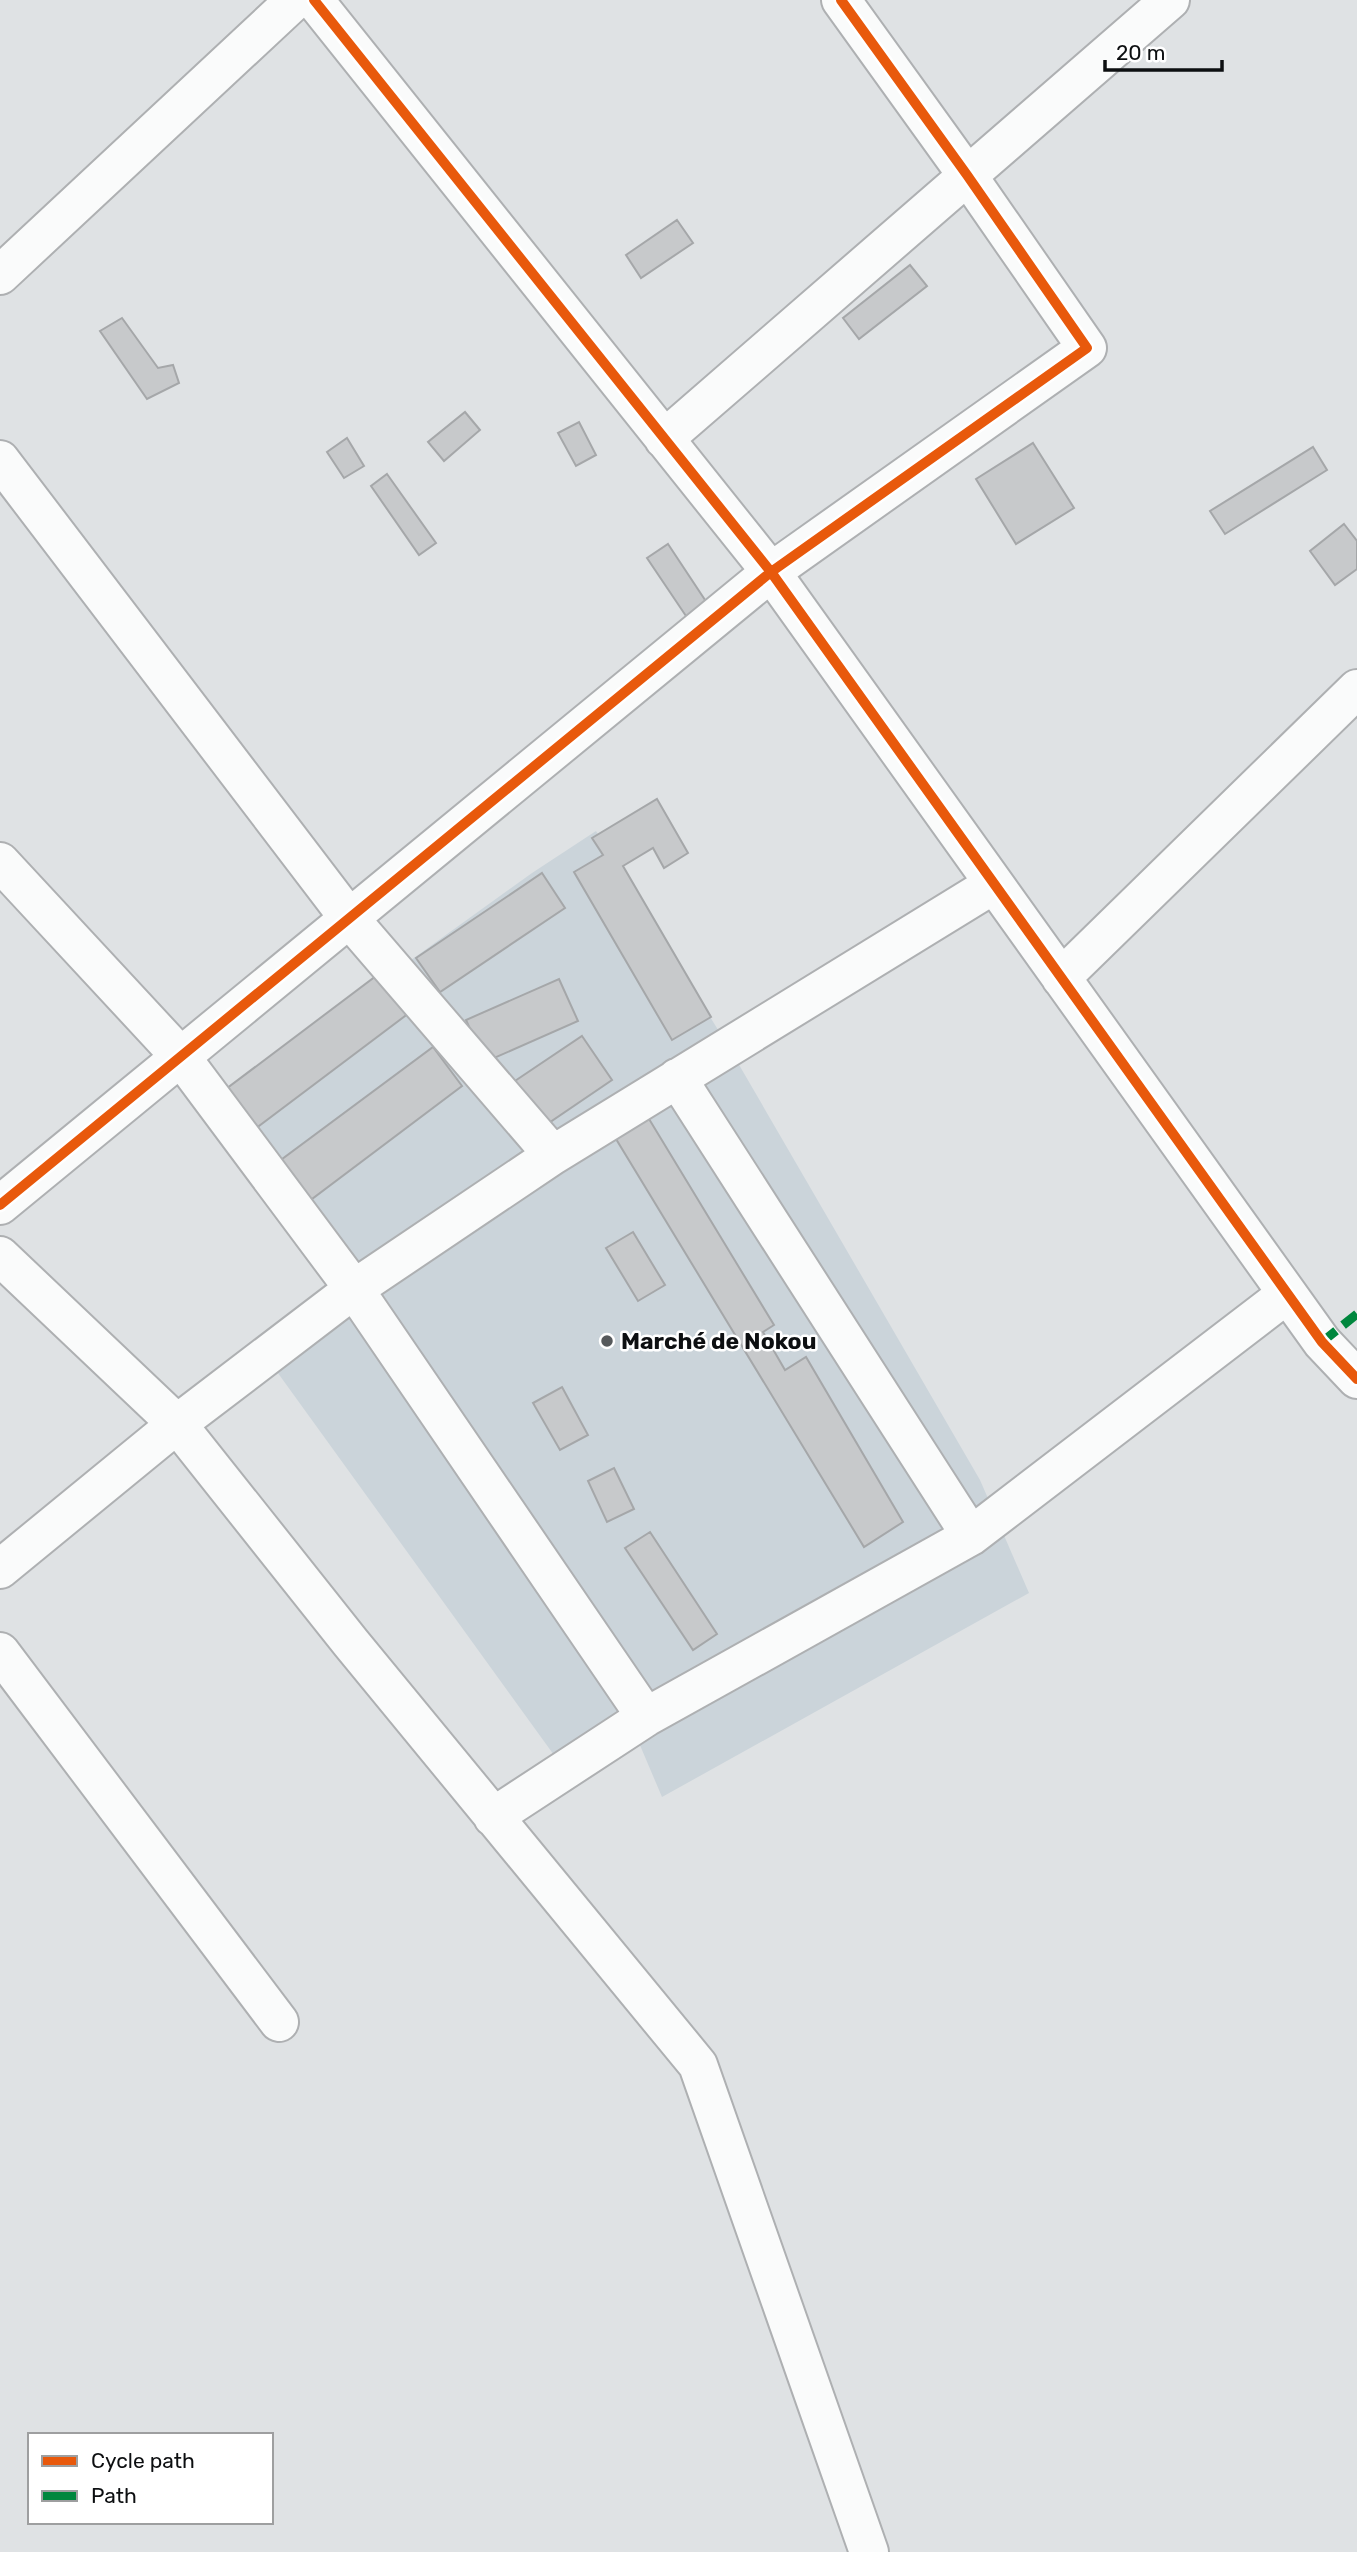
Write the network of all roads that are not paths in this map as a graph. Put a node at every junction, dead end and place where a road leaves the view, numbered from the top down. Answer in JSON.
{"nodes":[{"id":1,"x":295,"y":0,"type":"edge"},
{"id":2,"x":314,"y":0,"type":"edge"},
{"id":3,"x":841,"y":0,"type":"edge"},
{"id":4,"x":1170,"y":0,"type":"edge"},
{"id":5,"x":967,"y":175,"type":"junction"},
{"id":6,"x":0,"y":275,"type":"edge"},
{"id":7,"x":664,"y":439,"type":"junction"},
{"id":8,"x":0,"y":460,"type":"edge"},
{"id":9,"x":771,"y":572,"type":"junction"},
{"id":10,"x":1357,"y":689,"type":"edge"},
{"id":11,"x":0,"y":862,"type":"edge"},
{"id":12,"x":994,"y":884,"type":"junction"},
{"id":13,"x":349,"y":918,"type":"junction"},
{"id":14,"x":1061,"y":978,"type":"junction"},
{"id":15,"x":181,"y":1057,"type":"junction"},
{"id":16,"x":677,"y":1078,"type":"junction"},
{"id":17,"x":553,"y":1155,"type":"junction"},
{"id":18,"x":0,"y":1205,"type":"edge"},
{"id":19,"x":0,"y":1256,"type":"edge"},
{"id":20,"x":354,"y":1289,"type":"junction"},
{"id":21,"x":1287,"y":1294,"type":"junction"},
{"id":22,"x":1357,"y":1379,"type":"edge"},
{"id":23,"x":177,"y":1424,"type":"junction"},
{"id":24,"x":971,"y":1536,"type":"junction"},
{"id":25,"x":0,"y":1569,"type":"edge"},
{"id":26,"x":0,"y":1652,"type":"edge"},
{"id":27,"x":646,"y":1717,"type":"junction"},
{"id":28,"x":494,"y":1818,"type":"junction"},
{"id":29,"x":279,"y":2022,"type":"dead end"},
{"id":30,"x":869,"y":2552,"type":"edge"}],
"edges":[{"from":1,"to":6,"type":"street"},
{"from":2,"to":7,"type":"street"},
{"from":3,"to":5,"type":"street"},
{"from":4,"to":5,"type":"street"},
{"from":5,"to":7,"type":"street"},
{"from":5,"to":9,"type":"street"},
{"from":7,"to":9,"type":"street"},
{"from":8,"to":13,"type":"street"},
{"from":9,"to":12,"type":"street"},
{"from":9,"to":13,"type":"street"},
{"from":10,"to":14,"type":"street"},
{"from":11,"to":15,"type":"street"},
{"from":12,"to":14,"type":"street"},
{"from":12,"to":16,"type":"street"},
{"from":13,"to":15,"type":"street"},
{"from":13,"to":17,"type":"street"},
{"from":14,"to":21,"type":"street"},
{"from":15,"to":18,"type":"street"},
{"from":15,"to":20,"type":"street"},
{"from":16,"to":17,"type":"street"},
{"from":16,"to":24,"type":"street"},
{"from":17,"to":20,"type":"street"},
{"from":19,"to":23,"type":"street"},
{"from":20,"to":23,"type":"street"},
{"from":20,"to":27,"type":"street"},
{"from":21,"to":22,"type":"street"},
{"from":21,"to":24,"type":"street"},
{"from":23,"to":25,"type":"street"},
{"from":23,"to":28,"type":"street"},
{"from":24,"to":27,"type":"street"},
{"from":26,"to":29,"type":"street"},
{"from":27,"to":28,"type":"street"},
{"from":28,"to":30,"type":"street"}]}
